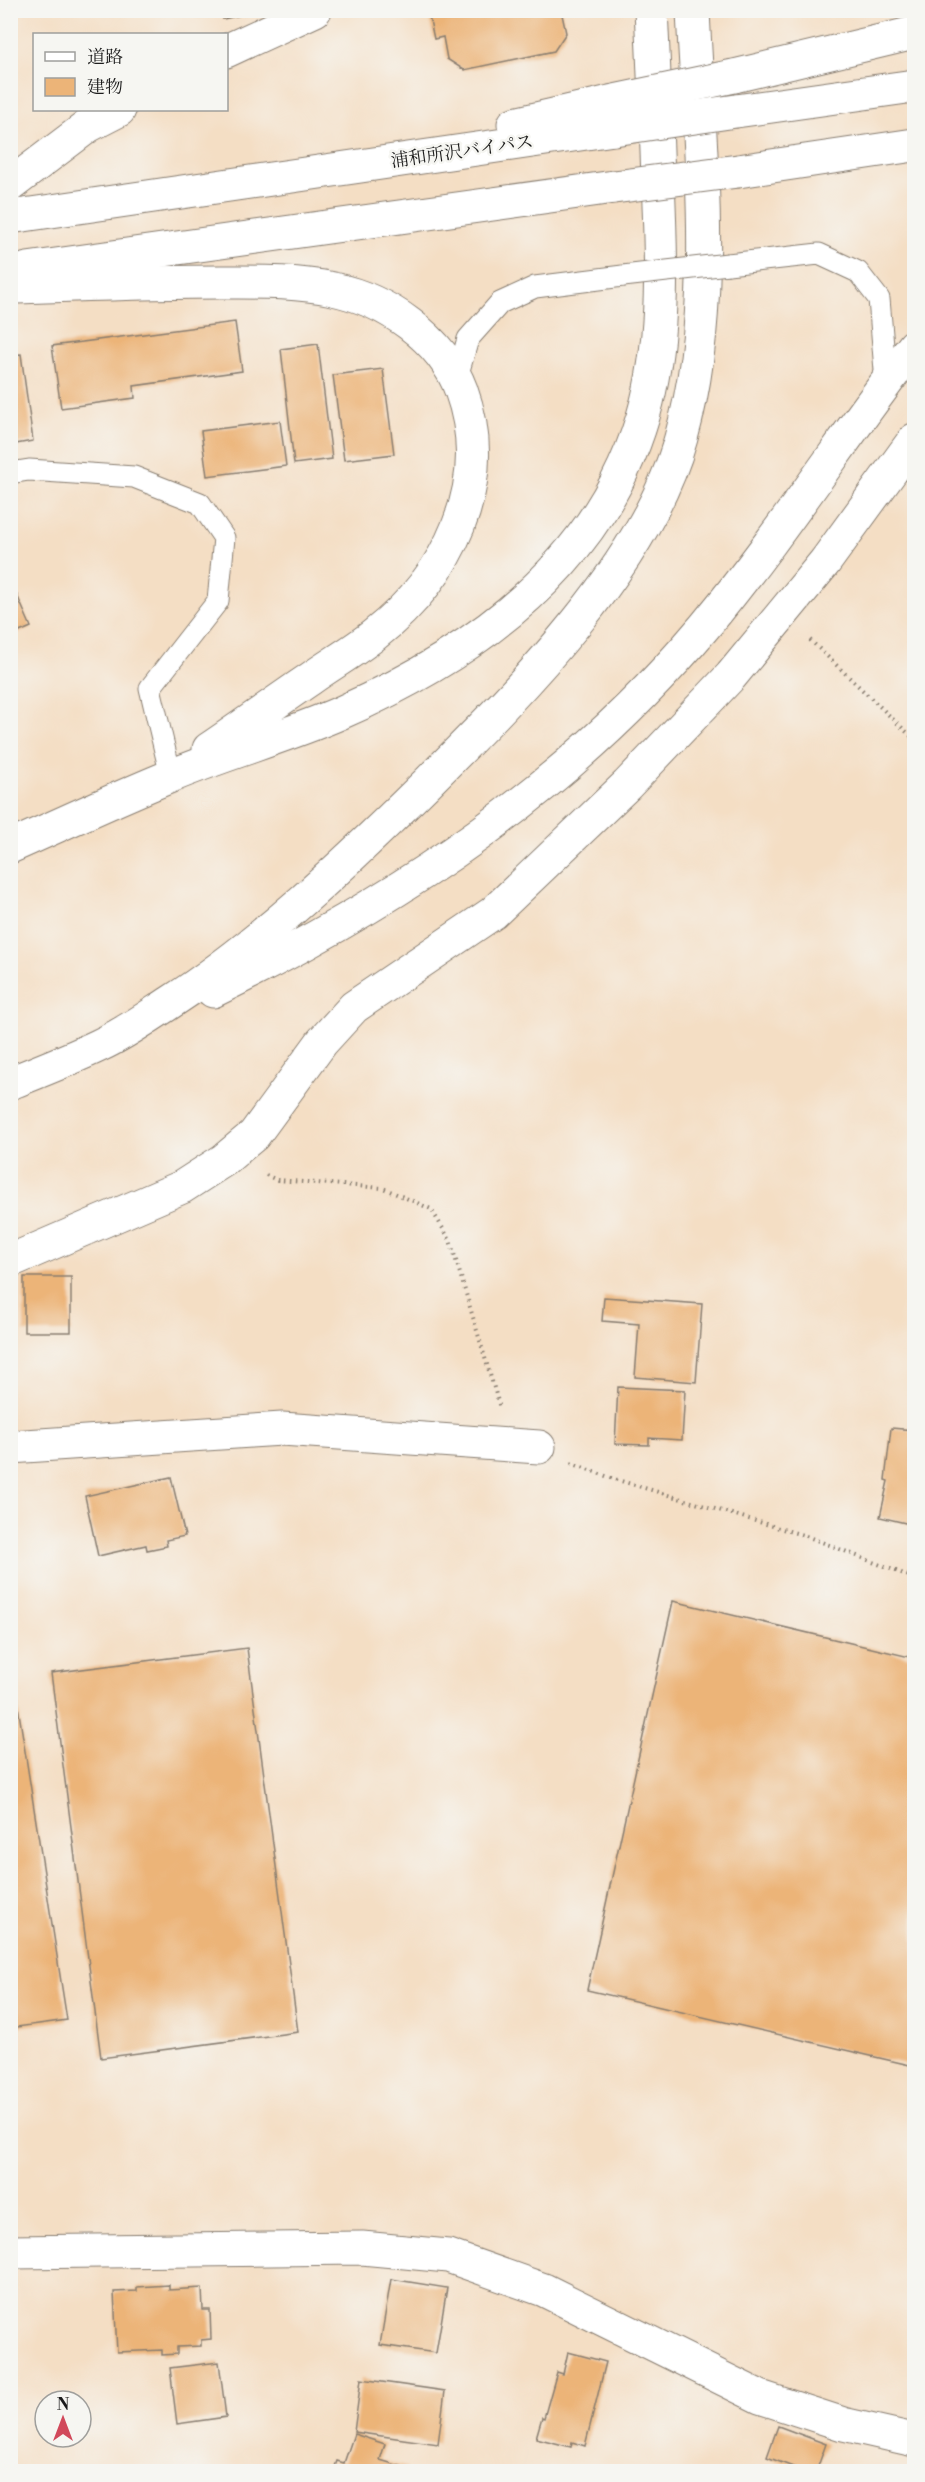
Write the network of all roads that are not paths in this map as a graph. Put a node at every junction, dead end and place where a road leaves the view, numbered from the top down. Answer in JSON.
{"nodes":[{"id":1,"x":315,"y":10,"type":"edge"},
{"id":2,"x":651,"y":10,"type":"edge"},
{"id":3,"x":693,"y":10,"type":"edge"},
{"id":4,"x":915,"y":33,"type":"edge"},
{"id":5,"x":228,"y":50,"type":"edge"},
{"id":6,"x":915,"y":86,"type":"edge"},
{"id":7,"x":117,"y":111,"type":"edge"},
{"id":8,"x":612,"y":116,"type":"junction"},
{"id":9,"x":915,"y":145,"type":"edge"},
{"id":10,"x":10,"y":185,"type":"edge"},
{"id":11,"x":10,"y":217,"type":"edge"},
{"id":12,"x":10,"y":271,"type":"edge"},
{"id":13,"x":10,"y":287,"type":"edge"},
{"id":14,"x":915,"y":346,"type":"edge"},
{"id":15,"x":457,"y":378,"type":"junction"},
{"id":16,"x":886,"y":382,"type":"junction"},
{"id":17,"x":915,"y":440,"type":"edge"},
{"id":18,"x":10,"y":473,"type":"edge"},
{"id":19,"x":171,"y":776,"type":"junction"},
{"id":20,"x":10,"y":847,"type":"edge"},
{"id":21,"x":102,"y":1044,"type":"junction"},
{"id":22,"x":10,"y":1083,"type":"edge"},
{"id":23,"x":10,"y":1261,"type":"edge"},
{"id":24,"x":10,"y":1447,"type":"edge"},
{"id":25,"x":539,"y":1447,"type":"road end"},
{"id":26,"x":10,"y":2252,"type":"edge"},
{"id":27,"x":915,"y":2440,"type":"edge"}],
"edges":[{"from":1,"to":5,"type":"main road"},
{"from":2,"to":19,"type":"main road"},
{"from":3,"to":21,"type":"main road"},
{"from":4,"to":8,"type":"main road","bridge":true},
{"from":6,"to":8,"type":"main road","name":"浦和所沢バイパス","bridge":true},
{"from":7,"to":10,"type":"main road"},
{"from":8,"to":11,"type":"main road","name":"浦和所沢バイパス"},
{"from":9,"to":12,"type":"main road","bridge":true},
{"from":13,"to":15,"type":"main road"},
{"from":14,"to":16,"type":"main road"},
{"from":15,"to":16,"type":"lane","bridge":true},
{"from":15,"to":19,"type":"main road"},
{"from":16,"to":21,"type":"main road"},
{"from":17,"to":23,"type":"main road"},
{"from":18,"to":19,"type":"lane"},
{"from":19,"to":20,"type":"main road"},
{"from":21,"to":22,"type":"main road"},
{"from":24,"to":25,"type":"main road"},
{"from":26,"to":27,"type":"main road"}]}
